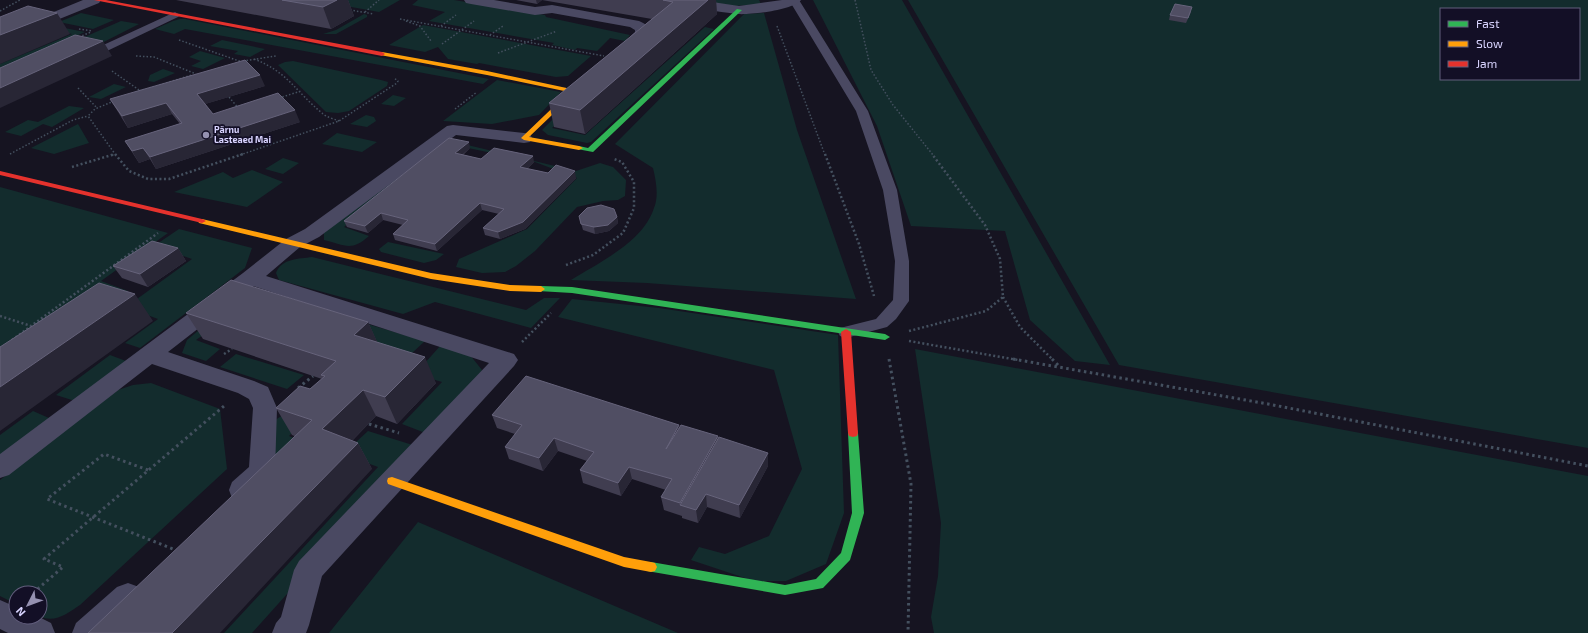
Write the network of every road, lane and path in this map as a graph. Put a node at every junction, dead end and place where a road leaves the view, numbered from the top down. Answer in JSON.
{"nodes":[{"id":1,"x":20,"y":0,"type":"edge"},
{"id":2,"x":95,"y":0,"type":"edge"},
{"id":3,"x":379,"y":0,"type":"edge"},
{"id":4,"x":471,"y":0,"type":"edge"},
{"id":5,"x":673,"y":0,"type":"edge"},
{"id":6,"x":794,"y":0,"type":"edge"},
{"id":7,"x":855,"y":0,"type":"edge"},
{"id":8,"x":509,"y":6,"type":"junction"},
{"id":9,"x":770,"y":6,"type":"junction"},
{"id":10,"x":349,"y":10,"type":"dead end"},
{"id":11,"x":739,"y":10,"type":"junction"},
{"id":12,"x":0,"y":11,"type":"edge"},
{"id":13,"x":364,"y":12,"type":"junction"},
{"id":14,"x":374,"y":14,"type":"dead end"},
{"id":15,"x":174,"y":15,"type":"junction"},
{"id":16,"x":400,"y":19,"type":"dead end"},
{"id":17,"x":98,"y":28,"type":"dead end"},
{"id":18,"x":462,"y":30,"type":"junction"},
{"id":19,"x":78,"y":38,"type":"edge"},
{"id":20,"x":0,"y":39,"type":"edge"},
{"id":21,"x":178,"y":40,"type":"dead end"},
{"id":22,"x":118,"y":42,"type":"junction"},
{"id":23,"x":525,"y":42,"type":"junction"},
{"id":24,"x":436,"y":48,"type":"dead end"},
{"id":25,"x":103,"y":50,"type":"edge"},
{"id":26,"x":498,"y":53,"type":"dead end"},
{"id":27,"x":281,"y":55,"type":"dead end"},
{"id":28,"x":614,"y":58,"type":"joint"},
{"id":29,"x":253,"y":59,"type":"junction"},
{"id":30,"x":242,"y":62,"type":"junction"},
{"id":31,"x":236,"y":63,"type":"edge"},
{"id":32,"x":112,"y":71,"type":"dead end"},
{"id":33,"x":202,"y":72,"type":"edge"},
{"id":34,"x":487,"y":73,"type":"junction"},
{"id":35,"x":196,"y":74,"type":"junction"},
{"id":36,"x":388,"y":77,"type":"dead end"},
{"id":37,"x":78,"y":88,"type":"dead end"},
{"id":38,"x":139,"y":90,"type":"junction"},
{"id":39,"x":301,"y":91,"type":"junction"},
{"id":40,"x":132,"y":93,"type":"edge"},
{"id":41,"x":229,"y":97,"type":"edge"},
{"id":42,"x":118,"y":99,"type":"edge"},
{"id":43,"x":273,"y":100,"type":"edge"},
{"id":44,"x":97,"y":108,"type":"junction"},
{"id":45,"x":241,"y":110,"type":"edge"},
{"id":46,"x":88,"y":116,"type":"junction"},
{"id":47,"x":339,"y":121,"type":"junction"},
{"id":48,"x":453,"y":130,"type":"junction"},
{"id":49,"x":524,"y":138,"type":"junction"},
{"id":50,"x":590,"y":150,"type":"junction"},
{"id":51,"x":115,"y":154,"type":"junction"},
{"id":52,"x":7,"y":156,"type":"dead end"},
{"id":53,"x":0,"y":173,"type":"edge"},
{"id":54,"x":37,"y":182,"type":"junction"},
{"id":55,"x":181,"y":216,"type":"junction"},
{"id":56,"x":293,"y":243,"type":"junction"},
{"id":57,"x":565,"y":266,"type":"dead end"},
{"id":58,"x":250,"y":278,"type":"junction"},
{"id":59,"x":572,"y":290,"type":"junction"},
{"id":60,"x":1003,"y":297,"type":"junction"},
{"id":61,"x":0,"y":316,"type":"edge"},
{"id":62,"x":881,"y":323,"type":"junction"},
{"id":63,"x":31,"y":326,"type":"junction"},
{"id":64,"x":846,"y":332,"type":"junction"},
{"id":65,"x":885,"y":337,"type":"junction"},
{"id":66,"x":6,"y":344,"type":"edge"},
{"id":67,"x":150,"y":355,"type":"junction"},
{"id":68,"x":506,"y":360,"type":"junction"},
{"id":69,"x":1060,"y":368,"type":"junction"},
{"id":70,"x":220,"y":408,"type":"dead end"},
{"id":71,"x":1588,"y":466,"type":"edge"},
{"id":72,"x":0,"y":468,"type":"edge"},
{"id":73,"x":148,"y":470,"type":"junction"},
{"id":74,"x":392,"y":481,"type":"junction"},
{"id":75,"x":225,"y":507,"type":"edge"},
{"id":76,"x":93,"y":517,"type":"junction"},
{"id":77,"x":178,"y":551,"type":"edge"},
{"id":78,"x":146,"y":582,"type":"edge"},
{"id":79,"x":42,"y":585,"type":"edge"},
{"id":80,"x":0,"y":614,"type":"edge"},
{"id":81,"x":40,"y":633,"type":"edge"},
{"id":82,"x":87,"y":633,"type":"edge"},
{"id":83,"x":287,"y":633,"type":"edge"},
{"id":84,"x":908,"y":633,"type":"edge"}],
"edges":[{"from":1,"to":12,"type":"path"},
{"from":2,"to":15,"type":"street"},
{"from":2,"to":20,"type":"street"},
{"from":3,"to":13,"type":"path"},
{"from":4,"to":8,"type":"street"},
{"from":5,"to":11,"type":"street"},
{"from":6,"to":9,"type":"street"},
{"from":6,"to":62,"type":"lane"},
{"from":7,"to":60,"type":"path"},
{"from":8,"to":18,"type":"path"},
{"from":8,"to":28,"type":"street"},
{"from":9,"to":11,"type":"street"},
{"from":9,"to":62,"type":"path"},
{"from":10,"to":13,"type":"path"},
{"from":11,"to":50,"type":"street"},
{"from":13,"to":14,"type":"path"},
{"from":15,"to":22,"type":"lane"},
{"from":15,"to":34,"type":"street"},
{"from":16,"to":18,"type":"path"},
{"from":17,"to":19,"type":"path"},
{"from":18,"to":23,"type":"path"},
{"from":18,"to":24,"type":"path"},
{"from":21,"to":30,"type":"path"},
{"from":22,"to":25,"type":"lane"},
{"from":22,"to":35,"type":"path"},
{"from":23,"to":26,"type":"path"},
{"from":23,"to":28,"type":"path"},
{"from":27,"to":29,"type":"path"},
{"from":29,"to":30,"type":"path"},
{"from":29,"to":39,"type":"path"},
{"from":30,"to":31,"type":"path"},
{"from":32,"to":38,"type":"path"},
{"from":33,"to":35,"type":"path"},
{"from":34,"to":48,"type":"path"},
{"from":34,"to":49,"type":"street"},
{"from":35,"to":38,"type":"path"},
{"from":36,"to":47,"type":"path"},
{"from":37,"to":44,"type":"path"},
{"from":38,"to":40,"type":"path"},
{"from":39,"to":43,"type":"path"},
{"from":39,"to":47,"type":"path"},
{"from":41,"to":45,"type":"path"},
{"from":42,"to":44,"type":"path"},
{"from":44,"to":46,"type":"path"},
{"from":46,"to":51,"type":"path"},
{"from":46,"to":52,"type":"path"},
{"from":47,"to":51,"type":"path"},
{"from":48,"to":49,"type":"street"},
{"from":48,"to":56,"type":"street"},
{"from":49,"to":50,"type":"street"},
{"from":50,"to":57,"type":"path"},
{"from":51,"to":54,"type":"path"},
{"from":53,"to":54,"type":"street"},
{"from":54,"to":55,"type":"street"},
{"from":55,"to":56,"type":"street"},
{"from":55,"to":63,"type":"path"},
{"from":56,"to":58,"type":"street"},
{"from":56,"to":59,"type":"street"},
{"from":58,"to":67,"type":"street"},
{"from":58,"to":68,"type":"street"},
{"from":59,"to":64,"type":"street"},
{"from":59,"to":68,"type":"path"},
{"from":60,"to":65,"type":"path"},
{"from":60,"to":69,"type":"path"},
{"from":61,"to":63,"type":"path"},
{"from":62,"to":64,"type":"lane"},
{"from":63,"to":66,"type":"path"},
{"from":64,"to":65,"type":"street"},
{"from":64,"to":74,"type":"street"},
{"from":65,"to":69,"type":"path"},
{"from":65,"to":84,"type":"path"},
{"from":67,"to":72,"type":"street"},
{"from":67,"to":75,"type":"street"},
{"from":68,"to":74,"type":"street"},
{"from":69,"to":71,"type":"path"},
{"from":70,"to":73,"type":"path"},
{"from":73,"to":76,"type":"path"},
{"from":73,"to":76,"type":"path"},
{"from":74,"to":83,"type":"street"},
{"from":76,"to":77,"type":"path"},
{"from":76,"to":79,"type":"path"},
{"from":78,"to":82,"type":"street"},
{"from":80,"to":81,"type":"street"}]}
